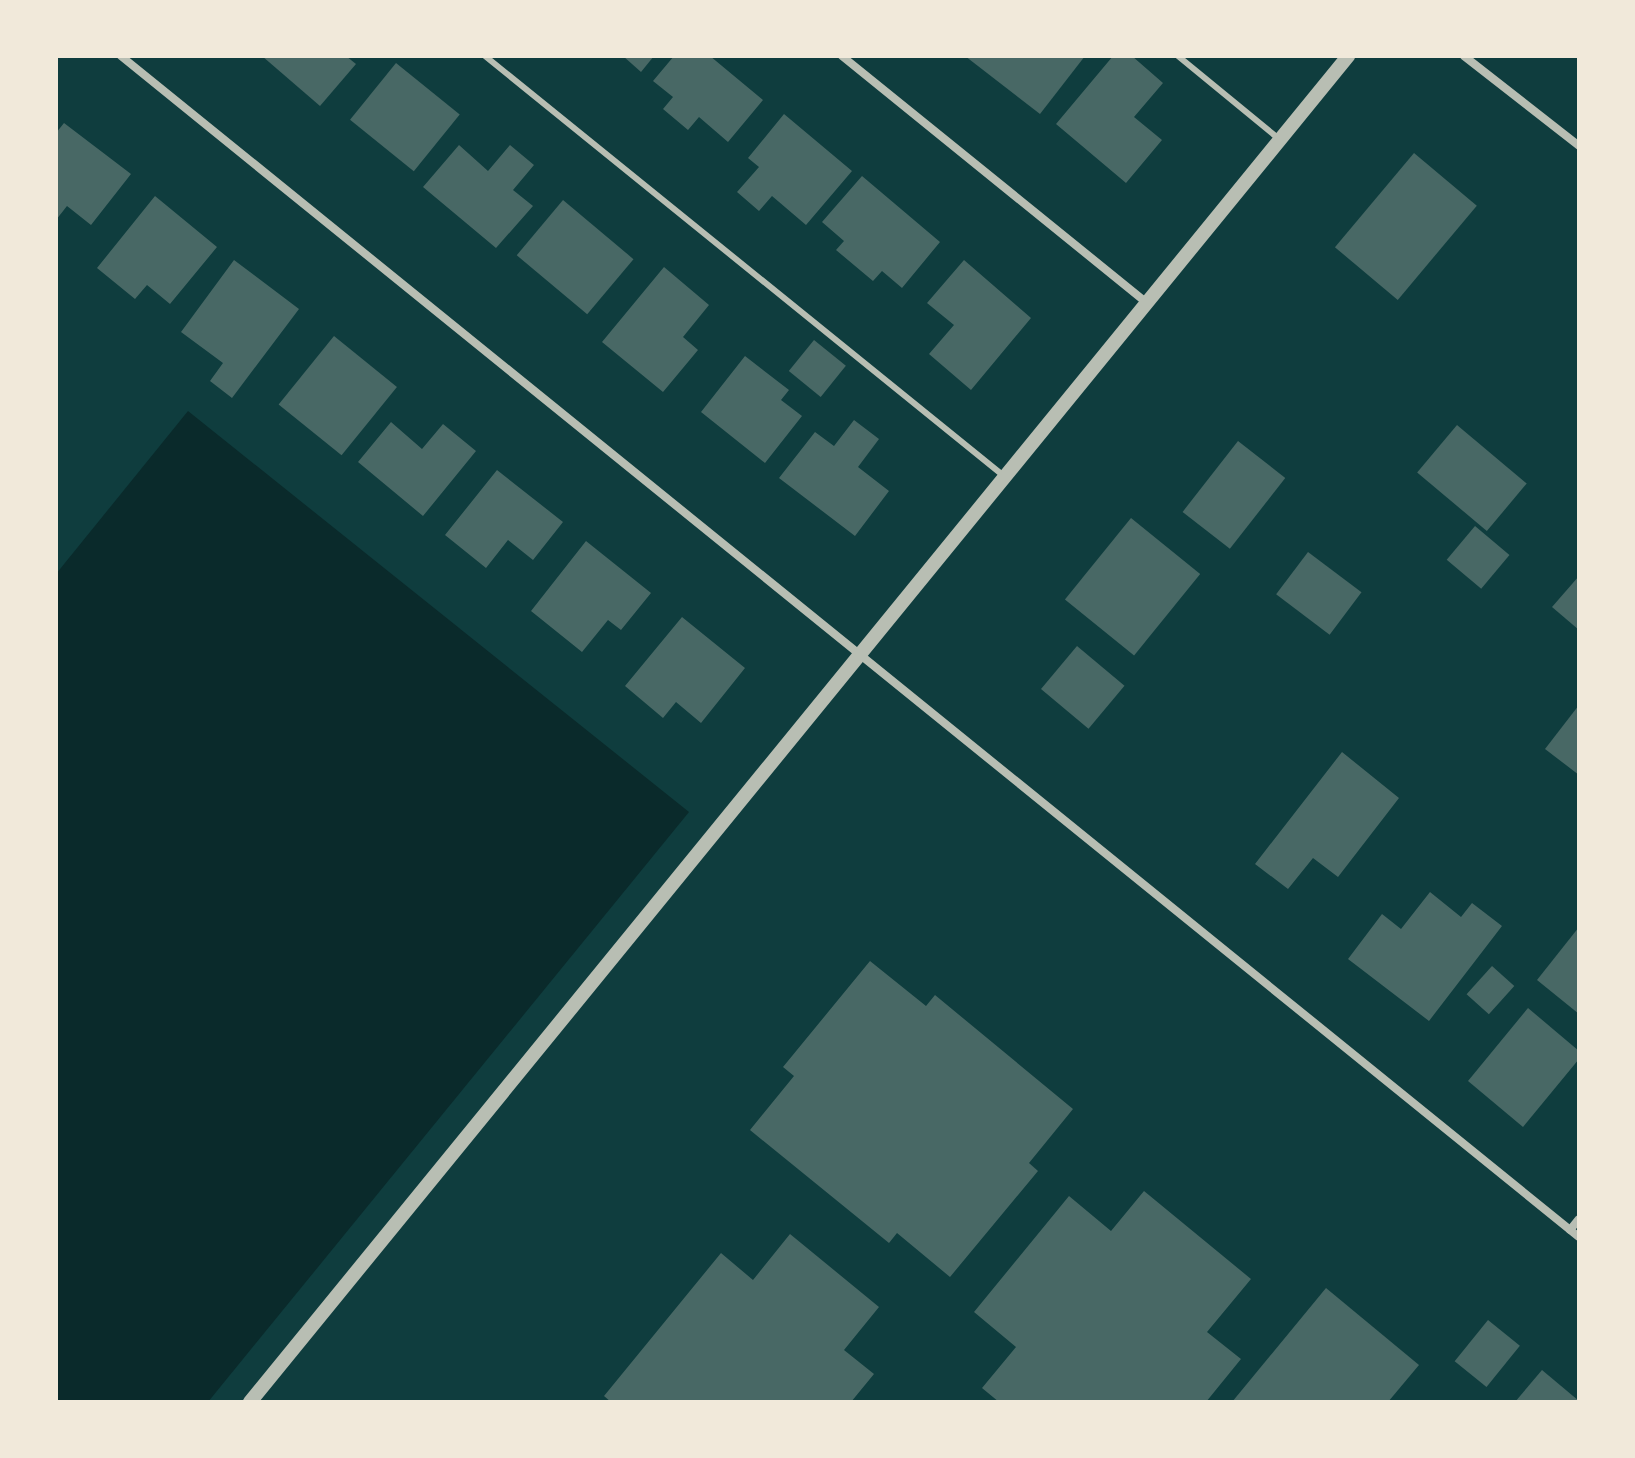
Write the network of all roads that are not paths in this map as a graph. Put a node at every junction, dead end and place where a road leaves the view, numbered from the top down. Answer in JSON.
{"nodes":[{"id":1,"x":121,"y":56,"type":"edge"},
{"id":2,"x":485,"y":56,"type":"edge"},
{"id":3,"x":842,"y":56,"type":"edge"},
{"id":4,"x":1178,"y":56,"type":"edge"},
{"id":5,"x":1348,"y":56,"type":"edge"},
{"id":6,"x":1464,"y":56,"type":"edge"},
{"id":7,"x":1279,"y":139,"type":"junction"},
{"id":8,"x":1579,"y":146,"type":"edge"},
{"id":9,"x":1146,"y":302,"type":"junction"},
{"id":10,"x":1005,"y":477,"type":"junction"},
{"id":11,"x":860,"y":655,"type":"junction"},
{"id":12,"x":1579,"y":1219,"type":"edge"},
{"id":13,"x":1570,"y":1230,"type":"junction"},
{"id":14,"x":1579,"y":1237,"type":"edge"},
{"id":15,"x":250,"y":1402,"type":"edge"}],
"edges":[{"from":1,"to":11,"type":"street"},
{"from":2,"to":10,"type":"lane"},
{"from":3,"to":9,"type":"street"},
{"from":4,"to":7,"type":"lane"},
{"from":5,"to":7,"type":"street"},
{"from":6,"to":8,"type":"street"},
{"from":7,"to":9,"type":"street"},
{"from":9,"to":10,"type":"street"},
{"from":10,"to":11,"type":"street"},
{"from":11,"to":13,"type":"street"},
{"from":11,"to":15,"type":"street"},
{"from":12,"to":13,"type":"street"},
{"from":13,"to":14,"type":"street"}]}
